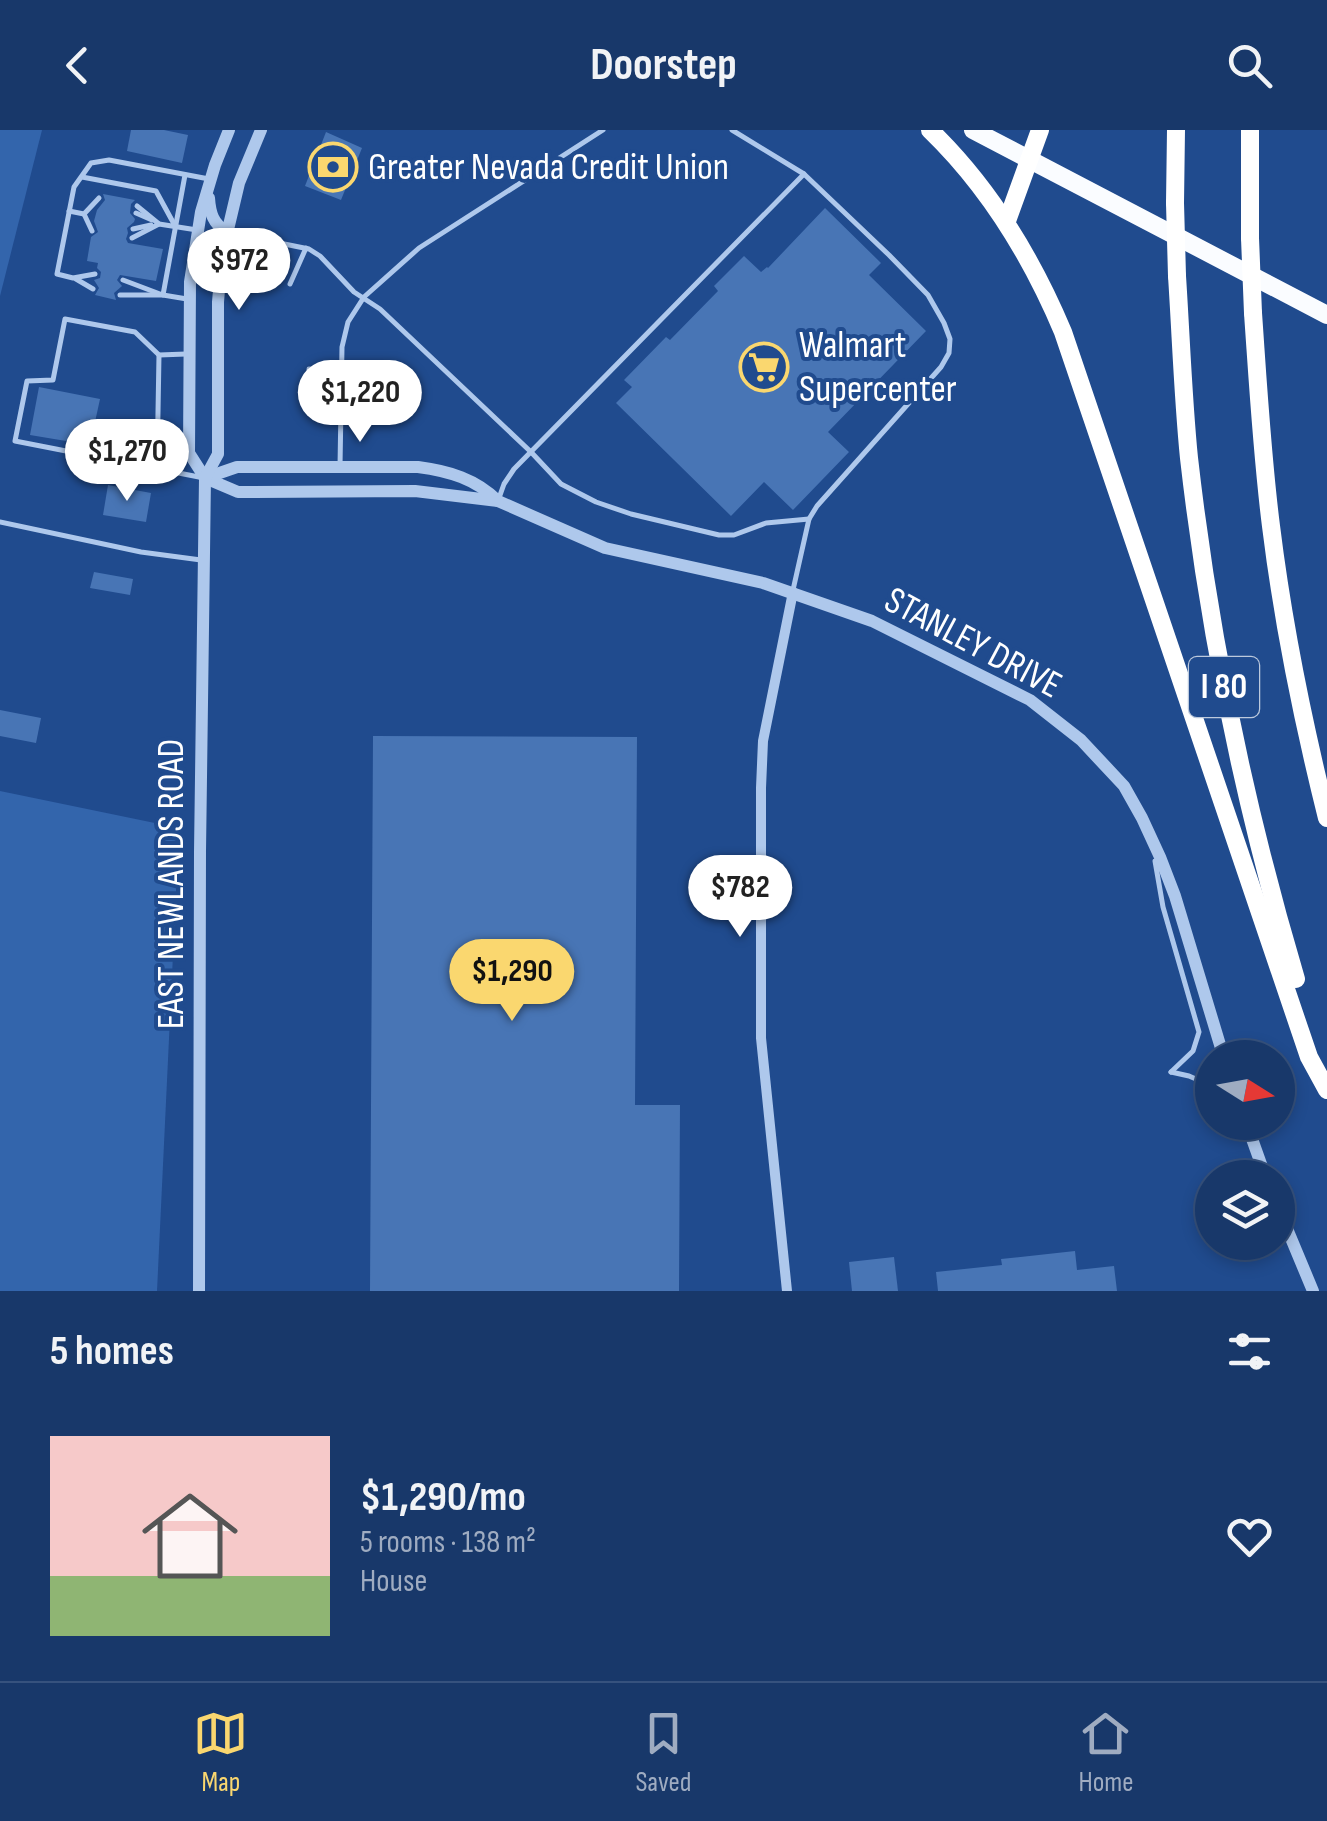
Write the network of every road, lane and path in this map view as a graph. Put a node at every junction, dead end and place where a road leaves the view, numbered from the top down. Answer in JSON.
{"nodes":[{"id":1,"x":228,"y":130,"type":"edge"},
{"id":2,"x":261,"y":130,"type":"edge"},
{"id":3,"x":603,"y":130,"type":"edge"},
{"id":4,"x":732,"y":130,"type":"edge"},
{"id":5,"x":930,"y":130,"type":"edge"},
{"id":6,"x":973,"y":130,"type":"edge"},
{"id":7,"x":988,"y":130,"type":"edge"},
{"id":8,"x":1040,"y":130,"type":"edge"},
{"id":9,"x":1176,"y":130,"type":"edge"},
{"id":10,"x":1250,"y":130,"type":"edge"},
{"id":11,"x":1029,"y":158,"type":"junction"},
{"id":12,"x":804,"y":174,"type":"junction"},
{"id":13,"x":184,"y":175,"type":"junction"},
{"id":14,"x":82,"y":177,"type":"junction"},
{"id":15,"x":209,"y":182,"type":"junction"},
{"id":16,"x":98,"y":202,"type":"dead end"},
{"id":17,"x":137,"y":209,"type":"dead end"},
{"id":18,"x":69,"y":211,"type":"junction"},
{"id":19,"x":84,"y":214,"type":"junction"},
{"id":20,"x":1006,"y":221,"type":"junction"},
{"id":21,"x":94,"y":222,"type":"dead end"},
{"id":22,"x":159,"y":224,"type":"junction"},
{"id":23,"x":175,"y":226,"type":"junction"},
{"id":24,"x":133,"y":230,"type":"dead end"},
{"id":25,"x":198,"y":230,"type":"junction"},
{"id":26,"x":92,"y":232,"type":"dead end"},
{"id":27,"x":227,"y":232,"type":"junction"},
{"id":28,"x":132,"y":238,"type":"dead end"},
{"id":29,"x":306,"y":248,"type":"junction"},
{"id":30,"x":96,"y":274,"type":"dead end"},
{"id":31,"x":73,"y":278,"type":"junction"},
{"id":32,"x":123,"y":280,"type":"dead end"},
{"id":33,"x":290,"y":284,"type":"dead end"},
{"id":34,"x":93,"y":289,"type":"dead end"},
{"id":35,"x":120,"y":295,"type":"dead end"},
{"id":36,"x":163,"y":295,"type":"junction"},
{"id":37,"x":364,"y":298,"type":"junction"},
{"id":38,"x":190,"y":300,"type":"junction"},
{"id":39,"x":1327,"y":315,"type":"edge"},
{"id":40,"x":189,"y":354,"type":"junction"},
{"id":41,"x":159,"y":355,"type":"junction"},
{"id":42,"x":310,"y":369,"type":"dead end"},
{"id":43,"x":342,"y":370,"type":"junction"},
{"id":44,"x":531,"y":452,"type":"junction"},
{"id":45,"x":340,"y":466,"type":"junction"},
{"id":46,"x":158,"y":469,"type":"junction"},
{"id":47,"x":205,"y":478,"type":"junction"},
{"id":48,"x":498,"y":501,"type":"junction"},
{"id":49,"x":808,"y":519,"type":"junction"},
{"id":50,"x":0,"y":522,"type":"edge"},
{"id":51,"x":204,"y":561,"type":"junction"},
{"id":52,"x":793,"y":592,"type":"junction"},
{"id":53,"x":1327,"y":818,"type":"edge"},
{"id":54,"x":1151,"y":837,"type":"junction"},
{"id":55,"x":1197,"y":1040,"type":"edge"},
{"id":56,"x":1219,"y":1040,"type":"edge"},
{"id":57,"x":1195,"y":1045,"type":"edge"},
{"id":58,"x":1195,"y":1079,"type":"edge"},
{"id":59,"x":1327,"y":1090,"type":"edge"},
{"id":60,"x":1295,"y":1254,"type":"edge"},
{"id":61,"x":198,"y":1291,"type":"edge"},
{"id":62,"x":786,"y":1291,"type":"edge"},
{"id":63,"x":1313,"y":1291,"type":"edge"}],
"edges":[{"from":1,"to":15,"type":"street","name":"EAST NEWLANDS ROAD"},
{"from":2,"to":27,"type":"street","name":"EAST NEWLANDS ROAD"},
{"from":3,"to":37,"type":"lane"},
{"from":4,"to":12,"type":"lane"},
{"from":5,"to":20,"type":"highway"},
{"from":6,"to":11,"type":"highway"},
{"from":7,"to":11,"type":"highway"},
{"from":8,"to":11,"type":"highway"},
{"from":9,"to":59,"type":"highway","number":"I 80","bridge":true},
{"from":10,"to":53,"type":"highway","number":"I 80","bridge":true},
{"from":11,"to":20,"type":"highway"},
{"from":11,"to":39,"type":"highway"},
{"from":12,"to":44,"type":"lane"},
{"from":12,"to":49,"type":"lane"},
{"from":13,"to":14,"type":"lane"},
{"from":13,"to":15,"type":"lane"},
{"from":13,"to":23,"type":"lane"},
{"from":14,"to":18,"type":"lane"},
{"from":14,"to":23,"type":"lane"},
{"from":15,"to":25,"type":"street","name":"EAST NEWLANDS ROAD"},
{"from":15,"to":27,"type":"street"},
{"from":16,"to":19,"type":"lane"},
{"from":17,"to":22,"type":"lane"},
{"from":18,"to":19,"type":"lane"},
{"from":18,"to":31,"type":"lane"},
{"from":19,"to":21,"type":"lane"},
{"from":19,"to":26,"type":"lane"},
{"from":20,"to":59,"type":"highway"},
{"from":22,"to":23,"type":"lane"},
{"from":22,"to":24,"type":"lane"},
{"from":22,"to":28,"type":"lane"},
{"from":23,"to":25,"type":"lane"},
{"from":23,"to":36,"type":"lane"},
{"from":25,"to":38,"type":"street","name":"EAST NEWLANDS ROAD"},
{"from":27,"to":29,"type":"lane"},
{"from":27,"to":47,"type":"street","name":"EAST NEWLANDS ROAD"},
{"from":29,"to":33,"type":"lane"},
{"from":29,"to":37,"type":"lane"},
{"from":30,"to":31,"type":"lane"},
{"from":31,"to":34,"type":"lane"},
{"from":32,"to":36,"type":"lane"},
{"from":35,"to":36,"type":"lane"},
{"from":36,"to":38,"type":"lane"},
{"from":37,"to":43,"type":"lane"},
{"from":37,"to":44,"type":"lane"},
{"from":38,"to":40,"type":"street","name":"EAST NEWLANDS ROAD"},
{"from":40,"to":41,"type":"lane"},
{"from":40,"to":47,"type":"street","name":"EAST NEWLANDS ROAD"},
{"from":41,"to":46,"type":"lane"},
{"from":41,"to":46,"type":"lane"},
{"from":42,"to":43,"type":"lane"},
{"from":43,"to":45,"type":"lane"},
{"from":44,"to":48,"type":"lane"},
{"from":44,"to":49,"type":"lane"},
{"from":45,"to":47,"type":"street","name":"STANLEY DRIVE"},
{"from":45,"to":48,"type":"street","name":"STANLEY DRIVE"},
{"from":46,"to":47,"type":"lane"},
{"from":47,"to":48,"type":"street","name":"STANLEY DRIVE"},
{"from":47,"to":51,"type":"street","name":"EAST NEWLANDS ROAD"},
{"from":48,"to":52,"type":"street","name":"STANLEY DRIVE"},
{"from":49,"to":52,"type":"lane"},
{"from":50,"to":51,"type":"lane"},
{"from":51,"to":61,"type":"street","name":"EAST NEWLANDS ROAD"},
{"from":52,"to":54,"type":"street","name":"STANLEY DRIVE"},
{"from":52,"to":62,"type":"street"},
{"from":54,"to":55,"type":"lane"},
{"from":54,"to":56,"type":"street","name":"STANLEY DRIVE"},
{"from":57,"to":58,"type":"lane"},
{"from":60,"to":63,"type":"street"}]}
